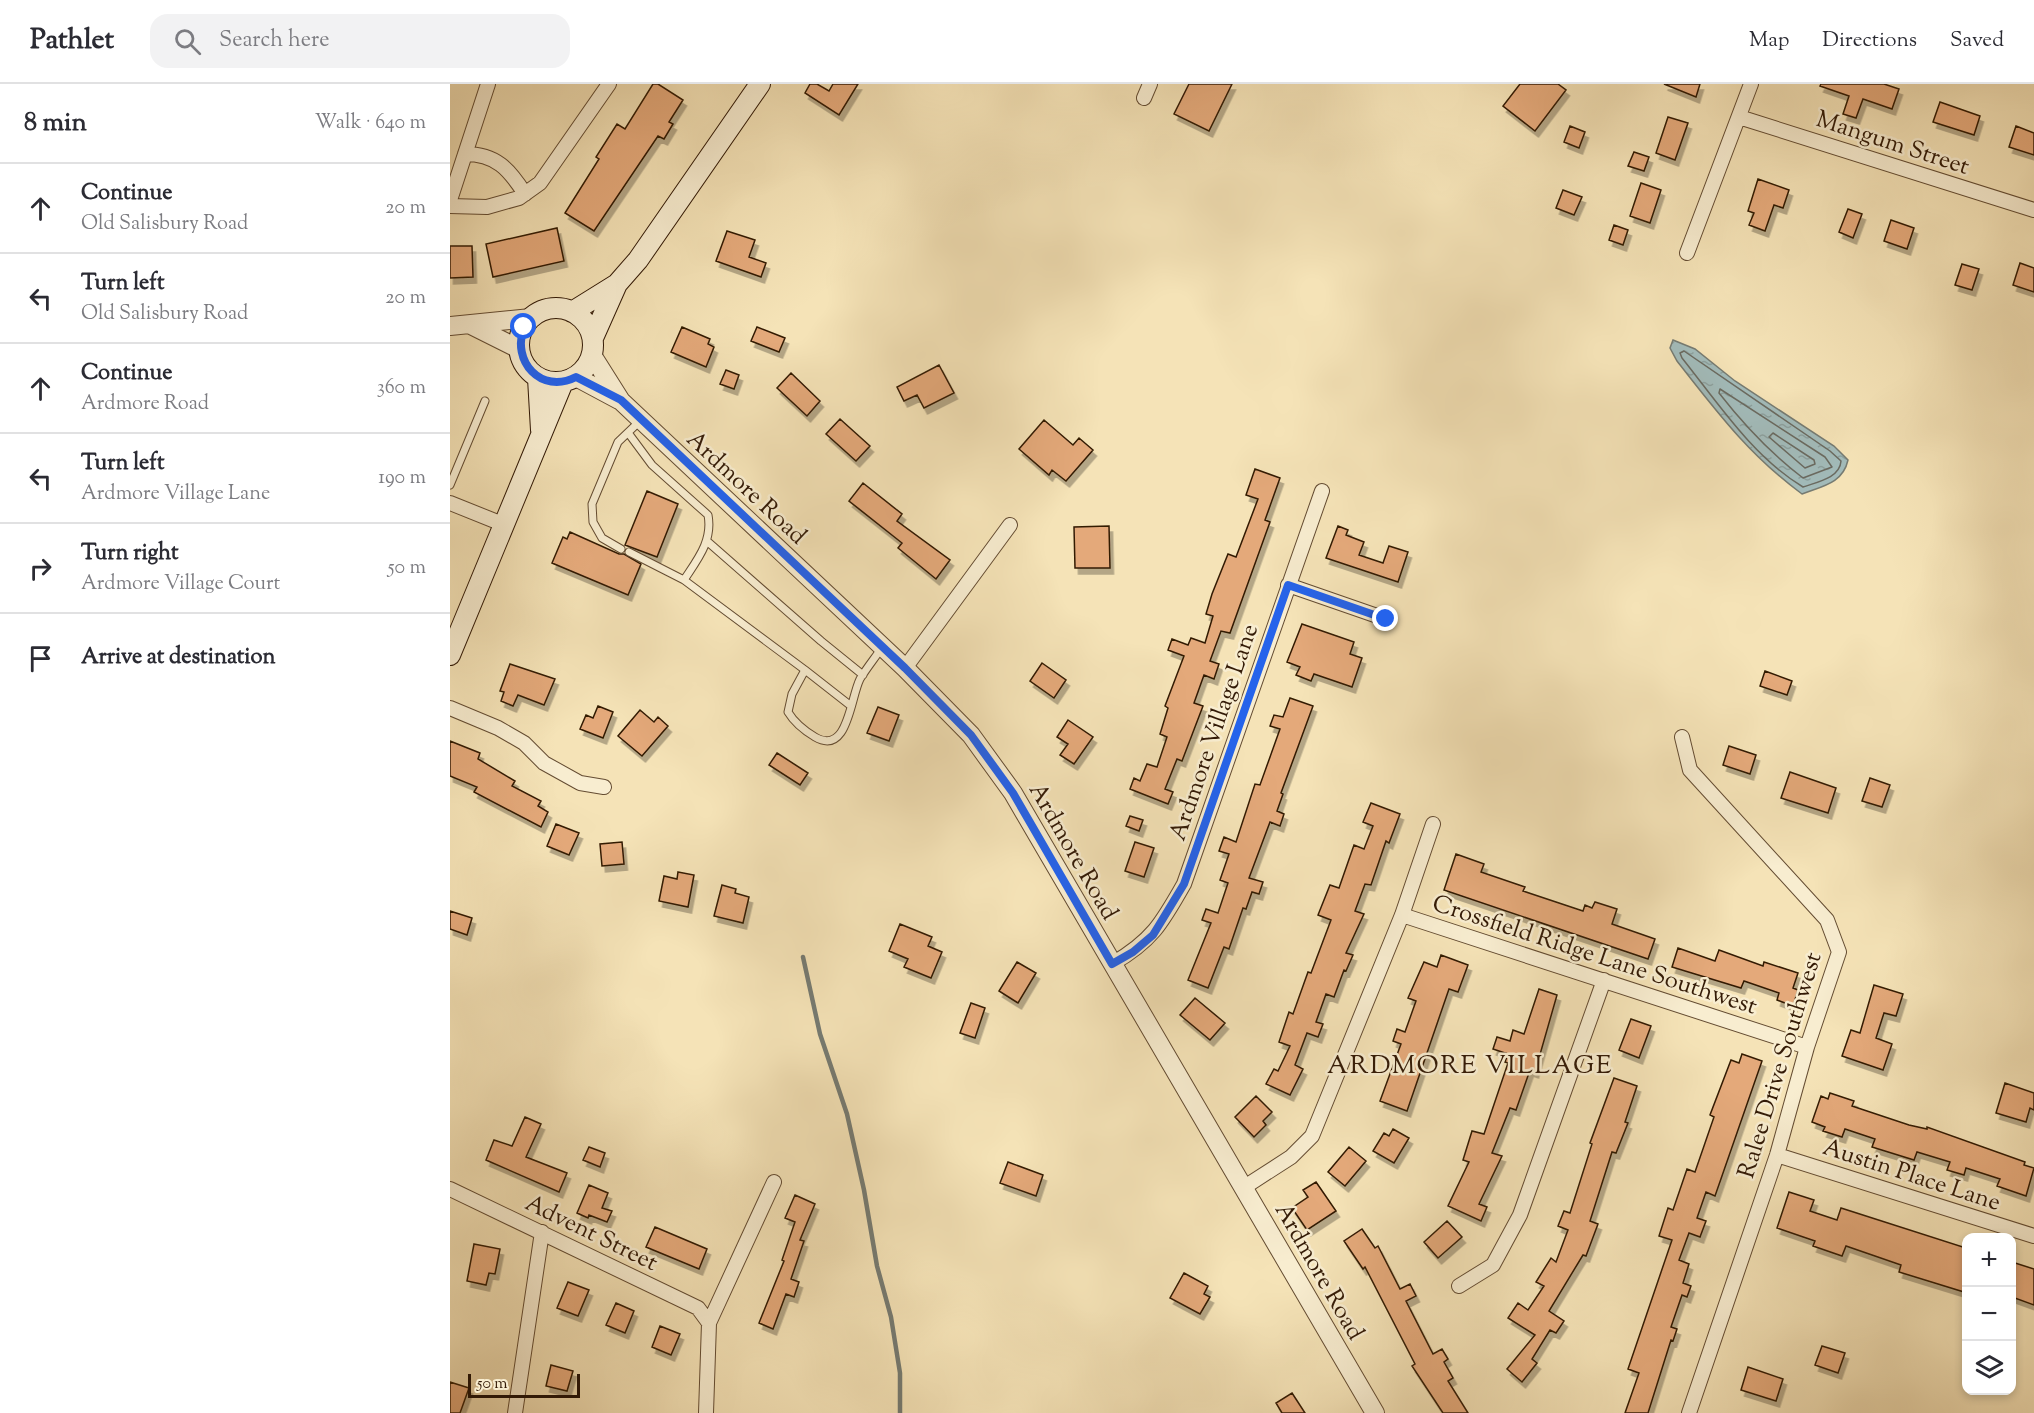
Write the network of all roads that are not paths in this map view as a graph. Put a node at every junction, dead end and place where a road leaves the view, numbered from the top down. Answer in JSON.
{"nodes":[{"id":1,"x":488,"y":84,"type":"edge"},
{"id":2,"x":609,"y":84,"type":"edge"},
{"id":3,"x":760,"y":84,"type":"edge"},
{"id":4,"x":1150,"y":84,"type":"edge"},
{"id":5,"x":1751,"y":84,"type":"edge"},
{"id":6,"x":1144,"y":98,"type":"dead end"},
{"id":7,"x":1739,"y":117,"type":"junction"},
{"id":8,"x":465,"y":154,"type":"junction"},
{"id":9,"x":525,"y":194,"type":"junction"},
{"id":10,"x":450,"y":200,"type":"edge"},
{"id":11,"x":450,"y":206,"type":"edge"},
{"id":12,"x":2034,"y":210,"type":"edge"},
{"id":13,"x":1687,"y":253,"type":"dead end"},
{"id":14,"x":617,"y":284,"type":"junction"},
{"id":15,"x":572,"y":312,"type":"junction"},
{"id":16,"x":531,"y":318,"type":"junction"},
{"id":17,"x":471,"y":325,"type":"junction"},
{"id":18,"x":450,"y":326,"type":"edge"},
{"id":19,"x":592,"y":347,"type":"junction"},
{"id":20,"x":519,"y":349,"type":"junction"},
{"id":21,"x":538,"y":378,"type":"junction"},
{"id":22,"x":569,"y":379,"type":"junction"},
{"id":23,"x":621,"y":400,"type":"junction"},
{"id":24,"x":485,"y":401,"type":"dead end"},
{"id":25,"x":635,"y":427,"type":"junction"},
{"id":26,"x":541,"y":435,"type":"junction"},
{"id":27,"x":450,"y":485,"type":"edge"},
{"id":28,"x":1322,"y":491,"type":"dead end"},
{"id":29,"x":450,"y":503,"type":"edge"},
{"id":30,"x":505,"y":525,"type":"junction"},
{"id":31,"x":1010,"y":525,"type":"dead end"},
{"id":32,"x":708,"y":542,"type":"junction"},
{"id":33,"x":684,"y":580,"type":"junction"},
{"id":34,"x":1288,"y":585,"type":"junction"},
{"id":35,"x":1386,"y":619,"type":"dead end"},
{"id":36,"x":882,"y":647,"type":"junction"},
{"id":37,"x":450,"y":655,"type":"edge"},
{"id":38,"x":905,"y":668,"type":"junction"},
{"id":39,"x":806,"y":670,"type":"junction"},
{"id":40,"x":863,"y":675,"type":"junction"},
{"id":41,"x":851,"y":706,"type":"junction"},
{"id":42,"x":450,"y":708,"type":"edge"},
{"id":43,"x":1682,"y":737,"type":"dead end"},
{"id":44,"x":604,"y":787,"type":"dead end"},
{"id":45,"x":1433,"y":824,"type":"dead end"},
{"id":46,"x":1402,"y":915,"type":"junction"},
{"id":47,"x":1112,"y":964,"type":"junction"},
{"id":48,"x":1604,"y":980,"type":"junction"},
{"id":49,"x":1807,"y":1047,"type":"junction"},
{"id":50,"x":1777,"y":1155,"type":"junction"},
{"id":51,"x":774,"y":1182,"type":"dead end"},
{"id":52,"x":1243,"y":1188,"type":"junction"},
{"id":53,"x":450,"y":1189,"type":"edge"},
{"id":54,"x":542,"y":1232,"type":"junction"},
{"id":55,"x":2034,"y":1236,"type":"edge"},
{"id":56,"x":1459,"y":1286,"type":"dead end"},
{"id":57,"x":710,"y":1323,"type":"junction"},
{"id":58,"x":515,"y":1413,"type":"edge"},
{"id":59,"x":706,"y":1413,"type":"edge"},
{"id":60,"x":1376,"y":1413,"type":"edge"},
{"id":61,"x":1689,"y":1413,"type":"edge"}],
"edges":[{"from":1,"to":8,"type":"street"},
{"from":2,"to":9,"type":"street"},
{"from":3,"to":14,"type":"main road"},
{"from":4,"to":6,"type":"street"},
{"from":5,"to":7,"type":"street"},
{"from":7,"to":12,"type":"street","name":"Mangum Street"},
{"from":7,"to":13,"type":"street"},
{"from":8,"to":9,"type":"street"},
{"from":8,"to":10,"type":"street"},
{"from":9,"to":11,"type":"street"},
{"from":14,"to":15,"type":"main road"},
{"from":14,"to":19,"type":"main road"},
{"from":15,"to":16,"type":"main road"},
{"from":15,"to":19,"type":"main road"},
{"from":16,"to":17,"type":"street"},
{"from":16,"to":20,"type":"main road"},
{"from":17,"to":18,"type":"street"},
{"from":17,"to":20,"type":"street"},
{"from":19,"to":22,"type":"main road"},
{"from":19,"to":23,"type":"street","name":"Ardmore Road"},
{"from":20,"to":21,"type":"main road"},
{"from":21,"to":22,"type":"main road"},
{"from":21,"to":26,"type":"main road"},
{"from":22,"to":23,"type":"street","name":"Ardmore Road"},
{"from":22,"to":26,"type":"main road"},
{"from":23,"to":25,"type":"street","name":"Ardmore Road"},
{"from":24,"to":27,"type":"lane"},
{"from":25,"to":32,"type":"lane"},
{"from":25,"to":33,"type":"lane"},
{"from":25,"to":36,"type":"street","name":"Ardmore Road"},
{"from":26,"to":30,"type":"main road"},
{"from":28,"to":34,"type":"street","name":"Ardmore Village Lane"},
{"from":29,"to":30,"type":"street"},
{"from":30,"to":37,"type":"main road"},
{"from":31,"to":38,"type":"street"},
{"from":32,"to":33,"type":"lane"},
{"from":32,"to":40,"type":"lane"},
{"from":33,"to":39,"type":"lane"},
{"from":34,"to":35,"type":"street"},
{"from":34,"to":47,"type":"street","name":"Ardmore Village Lane"},
{"from":36,"to":38,"type":"street","name":"Ardmore Road"},
{"from":36,"to":40,"type":"lane"},
{"from":38,"to":47,"type":"street","name":"Ardmore Road"},
{"from":39,"to":41,"type":"lane"},
{"from":39,"to":41,"type":"lane"},
{"from":40,"to":41,"type":"lane"},
{"from":42,"to":44,"type":"street"},
{"from":43,"to":49,"type":"street","name":"Ralee Drive Southwest"},
{"from":45,"to":46,"type":"street"},
{"from":46,"to":48,"type":"street","name":"Crossfield Ridge Lane Southwest"},
{"from":46,"to":52,"type":"street"},
{"from":47,"to":52,"type":"street","name":"Ardmore Road"},
{"from":48,"to":49,"type":"street","name":"Crossfield Ridge Lane Southwest"},
{"from":48,"to":56,"type":"street"},
{"from":49,"to":50,"type":"street","name":"Ralee Drive Southwest"},
{"from":50,"to":55,"type":"street","name":"Austin Place Lane"},
{"from":50,"to":61,"type":"street","name":"Ralee Drive Southwest"},
{"from":51,"to":57,"type":"street"},
{"from":52,"to":60,"type":"street","name":"Ardmore Road"},
{"from":53,"to":54,"type":"street","name":"Advent Street"},
{"from":54,"to":57,"type":"street","name":"Advent Street"},
{"from":54,"to":58,"type":"street"},
{"from":57,"to":59,"type":"street"}]}
